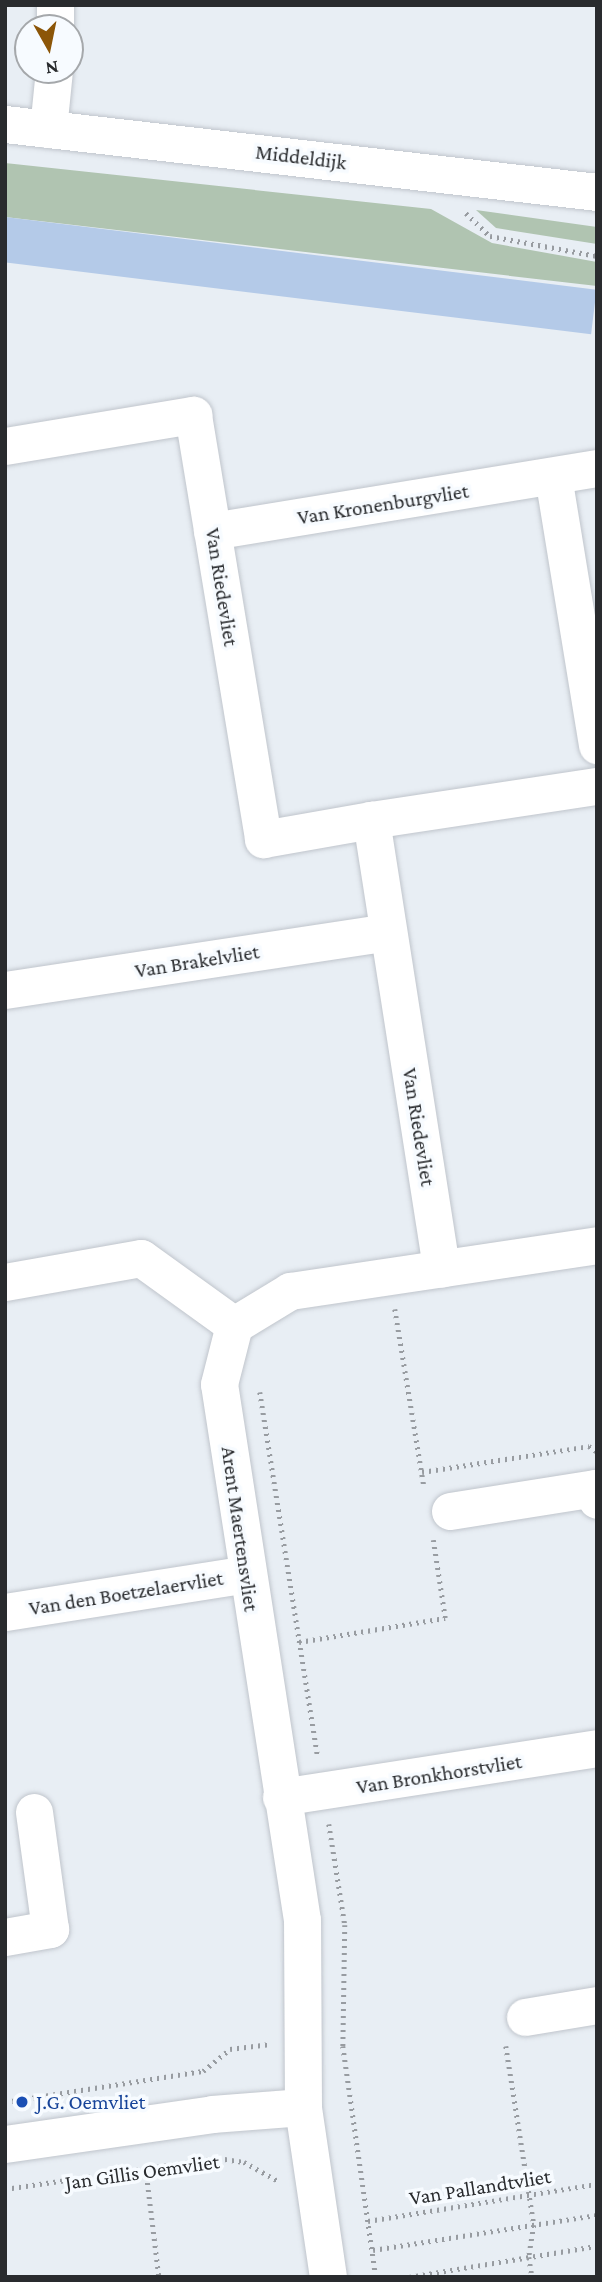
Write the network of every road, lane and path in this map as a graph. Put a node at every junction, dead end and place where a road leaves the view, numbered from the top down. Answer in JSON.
{"nodes":[{"id":1,"x":53,"y":84,"type":"edge"},
{"id":2,"x":5,"y":124,"type":"edge"},
{"id":3,"x":48,"y":129,"type":"junction"},
{"id":4,"x":597,"y":192,"type":"edge"},
{"id":5,"x":456,"y":204,"type":"dead end"},
{"id":6,"x":597,"y":256,"type":"edge"},
{"id":7,"x":5,"y":446,"type":"edge"},
{"id":8,"x":597,"y":468,"type":"edge"},
{"id":9,"x":553,"y":476,"type":"junction"},
{"id":10,"x":212,"y":531,"type":"junction"},
{"id":11,"x":597,"y":745,"type":"edge"},
{"id":12,"x":597,"y":786,"type":"edge"},
{"id":13,"x":370,"y":820,"type":"junction"},
{"id":14,"x":388,"y":932,"type":"junction"},
{"id":15,"x":5,"y":990,"type":"edge"},
{"id":16,"x":597,"y":1245,"type":"edge"},
{"id":17,"x":441,"y":1269,"type":"junction"},
{"id":18,"x":390,"y":1276,"type":"junction"},
{"id":19,"x":5,"y":1282,"type":"edge"},
{"id":20,"x":234,"y":1325,"type":"junction"},
{"id":21,"x":597,"y":1451,"type":"edge"},
{"id":22,"x":422,"y":1472,"type":"junction"},
{"id":23,"x":597,"y":1500,"type":"edge"},
{"id":24,"x":436,"y":1510,"type":"junction"},
{"id":25,"x":247,"y":1574,"type":"junction"},
{"id":26,"x":5,"y":1612,"type":"edge"},
{"id":27,"x":299,"y":1642,"type":"dead end"},
{"id":28,"x":597,"y":1748,"type":"edge"},
{"id":29,"x":281,"y":1797,"type":"junction"},
{"id":30,"x":34,"y":1812,"type":"dead end"},
{"id":31,"x":5,"y":1937,"type":"edge"},
{"id":32,"x":597,"y":2005,"type":"edge"},
{"id":33,"x":525,"y":2017,"type":"joint"},
{"id":34,"x":300,"y":2044,"type":"junction"},
{"id":35,"x":343,"y":2046,"type":"dead end"},
{"id":36,"x":5,"y":2102,"type":"edge"},
{"id":37,"x":303,"y":2107,"type":"junction"},
{"id":38,"x":5,"y":2144,"type":"edge"},
{"id":39,"x":358,"y":2167,"type":"dead end"},
{"id":40,"x":146,"y":2169,"type":"junction"},
{"id":41,"x":313,"y":2173,"type":"junction"},
{"id":42,"x":597,"y":2185,"type":"edge"},
{"id":43,"x":5,"y":2189,"type":"edge"},
{"id":44,"x":530,"y":2195,"type":"junction"},
{"id":45,"x":597,"y":2215,"type":"edge"},
{"id":46,"x":368,"y":2221,"type":"dead end"},
{"id":47,"x":534,"y":2225,"type":"junction"},
{"id":48,"x":597,"y":2246,"type":"edge"},
{"id":49,"x":373,"y":2250,"type":"dead end"},
{"id":50,"x":529,"y":2257,"type":"junction"},
{"id":51,"x":159,"y":2277,"type":"edge"},
{"id":52,"x":328,"y":2277,"type":"edge"},
{"id":53,"x":409,"y":2277,"type":"edge"},
{"id":54,"x":532,"y":2277,"type":"edge"}],
"edges":[{"from":1,"to":3,"type":"street"},
{"from":2,"to":3,"type":"street","name":"Middeldijk"},
{"from":3,"to":4,"type":"street","name":"Middeldijk"},
{"from":5,"to":6,"type":"path"},
{"from":7,"to":10,"type":"street","name":"Van Riedevliet"},
{"from":8,"to":9,"type":"street","name":"Van Kronenburgvliet"},
{"from":9,"to":10,"type":"street","name":"Van Kronenburgvliet"},
{"from":9,"to":11,"type":"street"},
{"from":10,"to":13,"type":"street","name":"Van Riedevliet"},
{"from":12,"to":13,"type":"street","name":"Van Riedevliet"},
{"from":13,"to":14,"type":"street","name":"Van Riedevliet"},
{"from":14,"to":15,"type":"street","name":"Van Brakelvliet"},
{"from":14,"to":17,"type":"street","name":"Van Riedevliet"},
{"from":16,"to":17,"type":"street"},
{"from":17,"to":18,"type":"street"},
{"from":18,"to":20,"type":"street"},
{"from":18,"to":22,"type":"path"},
{"from":19,"to":20,"type":"street"},
{"from":20,"to":25,"type":"street","name":"Arent Maertensvliet"},
{"from":21,"to":22,"type":"path"},
{"from":22,"to":24,"type":"path"},
{"from":23,"to":24,"type":"street"},
{"from":24,"to":27,"type":"path"},
{"from":25,"to":26,"type":"street","name":"Van den Boetzelaervliet"},
{"from":25,"to":29,"type":"street","name":"Arent Maertensvliet"},
{"from":28,"to":29,"type":"street","name":"Van Bronkhorstvliet"},
{"from":29,"to":34,"type":"street","name":"Arent Maertensvliet"},
{"from":30,"to":31,"type":"street"},
{"from":32,"to":33,"type":"street"},
{"from":33,"to":44,"type":"path"},
{"from":34,"to":35,"type":"path"},
{"from":34,"to":36,"type":"path"},
{"from":34,"to":37,"type":"street","name":"Arent Maertensvliet"},
{"from":37,"to":38,"type":"street"},
{"from":37,"to":41,"type":"street","name":"Arent Maertensvliet"},
{"from":39,"to":41,"type":"path","name":"Jan Gillis Oemvliet"},
{"from":40,"to":41,"type":"path","name":"Jan Gillis Oemvliet"},
{"from":40,"to":43,"type":"path","name":"Jan Gillis Oemvliet"},
{"from":40,"to":51,"type":"path"},
{"from":41,"to":52,"type":"street","name":"Arent Maertensvliet"},
{"from":42,"to":44,"type":"path","name":"Van Pallandtvliet"},
{"from":44,"to":46,"type":"path","name":"Van Pallandtvliet"},
{"from":44,"to":47,"type":"path"},
{"from":45,"to":47,"type":"path"},
{"from":47,"to":49,"type":"path"},
{"from":47,"to":50,"type":"path"},
{"from":48,"to":50,"type":"path"},
{"from":50,"to":53,"type":"path"},
{"from":50,"to":54,"type":"path"}]}
